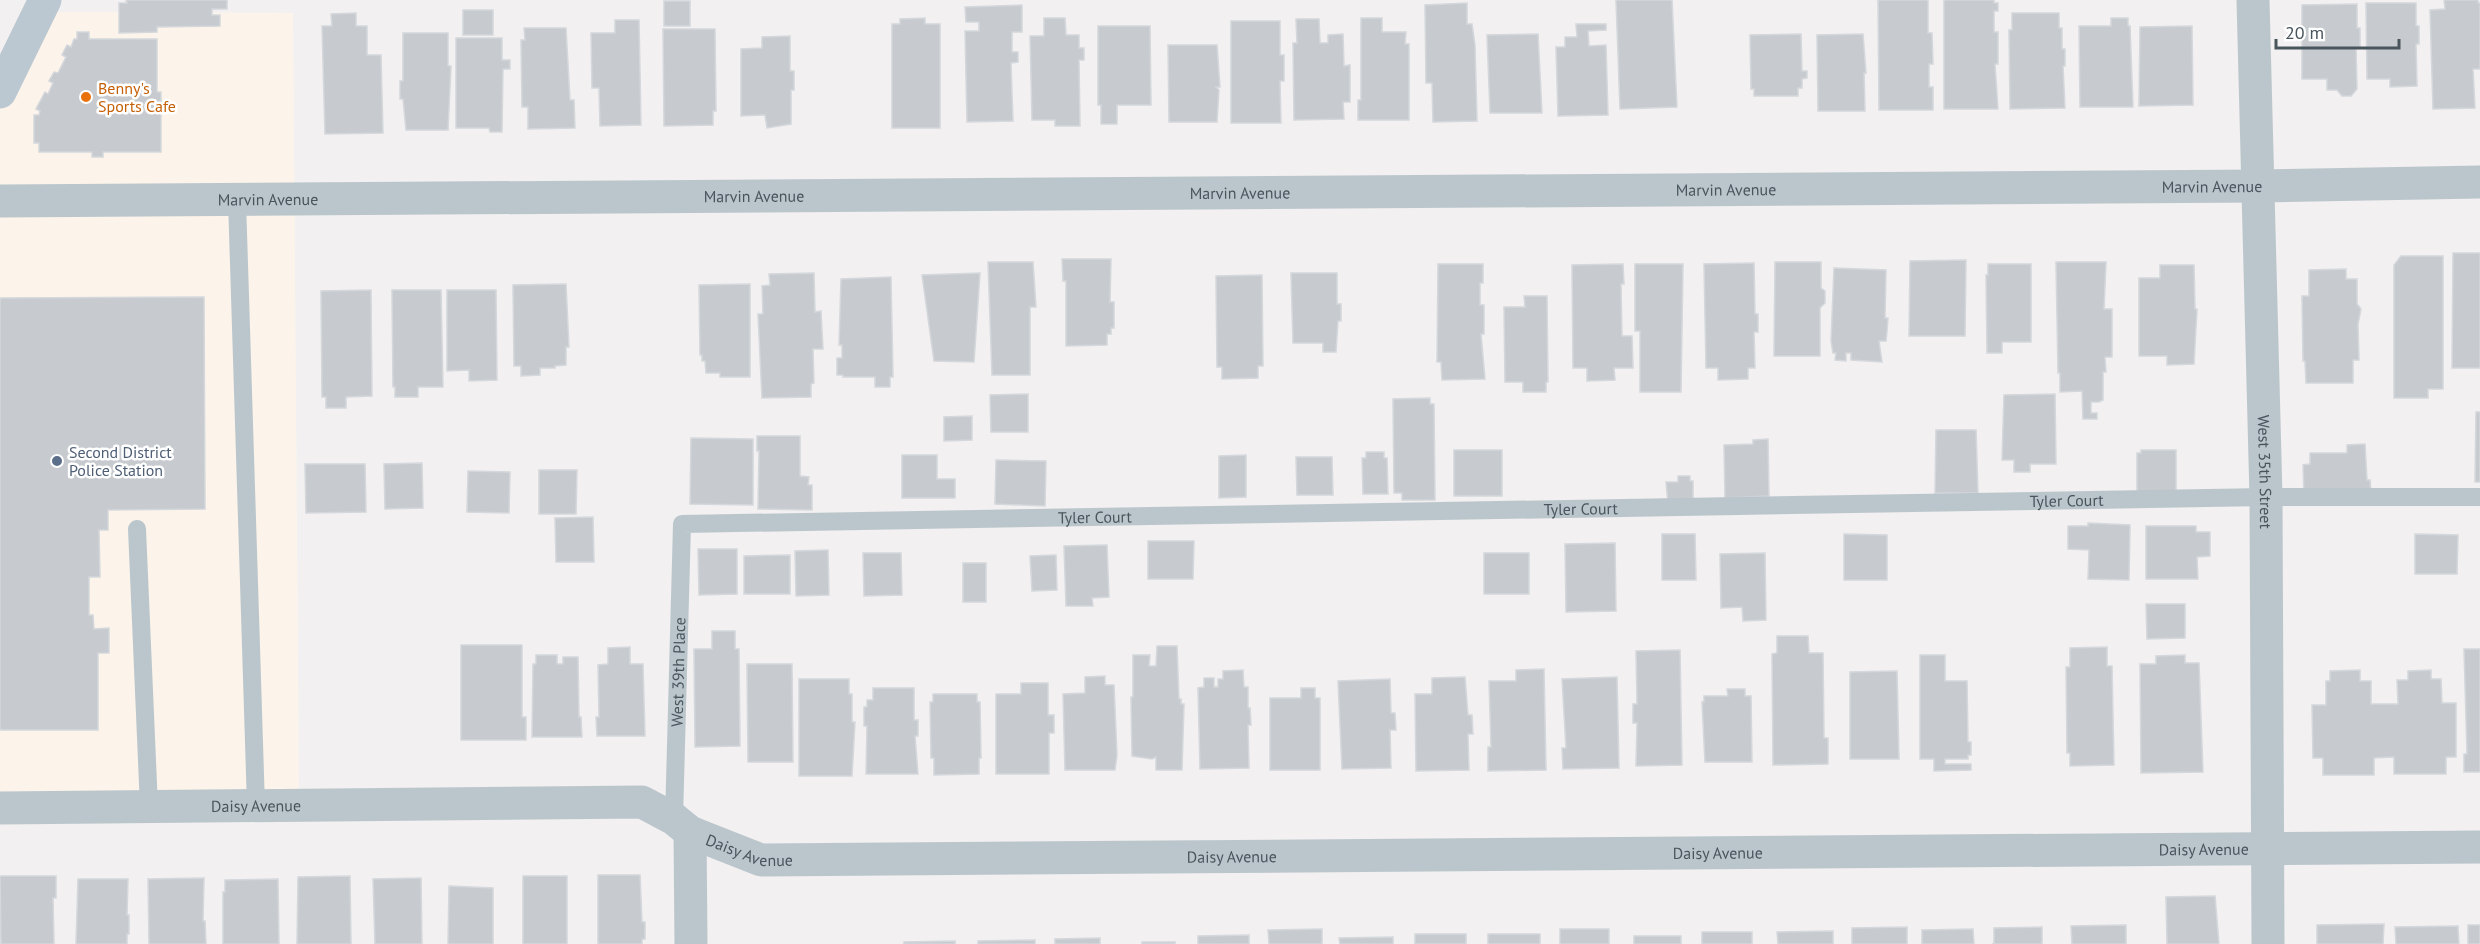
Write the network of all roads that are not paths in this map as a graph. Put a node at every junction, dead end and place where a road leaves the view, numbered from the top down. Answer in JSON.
{"nodes":[{"id":1,"x":45,"y":0,"type":"edge"},
{"id":2,"x":2253,"y":0,"type":"edge"},
{"id":3,"x":0,"y":92,"type":"edge"},
{"id":4,"x":2480,"y":182,"type":"edge"},
{"id":5,"x":2259,"y":186,"type":"junction"},
{"id":6,"x":237,"y":200,"type":"junction"},
{"id":7,"x":0,"y":201,"type":"edge"},
{"id":8,"x":2266,"y":497,"type":"junction"},
{"id":9,"x":2480,"y":497,"type":"edge"},
{"id":10,"x":682,"y":524,"type":"joint"},
{"id":11,"x":137,"y":529,"type":"dead end"},
{"id":12,"x":256,"y":806,"type":"junction"},
{"id":13,"x":148,"y":807,"type":"junction"},
{"id":14,"x":0,"y":808,"type":"edge"},
{"id":15,"x":682,"y":825,"type":"junction"},
{"id":16,"x":2480,"y":847,"type":"edge"},
{"id":17,"x":2267,"y":849,"type":"junction"},
{"id":18,"x":691,"y":944,"type":"edge"},
{"id":19,"x":2268,"y":944,"type":"edge"}],
"edges":[{"from":1,"to":3,"type":"main road"},
{"from":2,"to":5,"type":"street","name":"West 35th Street"},
{"from":4,"to":5,"type":"street","name":"Marvin Avenue"},
{"from":5,"to":6,"type":"street","name":"Marvin Avenue"},
{"from":5,"to":8,"type":"street","name":"West 35th Street"},
{"from":6,"to":7,"type":"street","name":"Marvin Avenue"},
{"from":6,"to":12,"type":"lane"},
{"from":8,"to":9,"type":"lane","name":"Tyler Court"},
{"from":8,"to":10,"type":"lane","name":"Tyler Court"},
{"from":8,"to":17,"type":"street","name":"West 35th Street"},
{"from":10,"to":15,"type":"lane","name":"West 39th Place"},
{"from":11,"to":13,"type":"lane"},
{"from":12,"to":13,"type":"street","name":"Daisy Avenue"},
{"from":12,"to":15,"type":"street","name":"Daisy Avenue"},
{"from":13,"to":14,"type":"street","name":"Daisy Avenue"},
{"from":15,"to":17,"type":"street","name":"Daisy Avenue"},
{"from":15,"to":18,"type":"street","name":"West 39th Place"},
{"from":16,"to":17,"type":"street","name":"Daisy Avenue"},
{"from":17,"to":19,"type":"street","name":"West 35th Street"}]}
